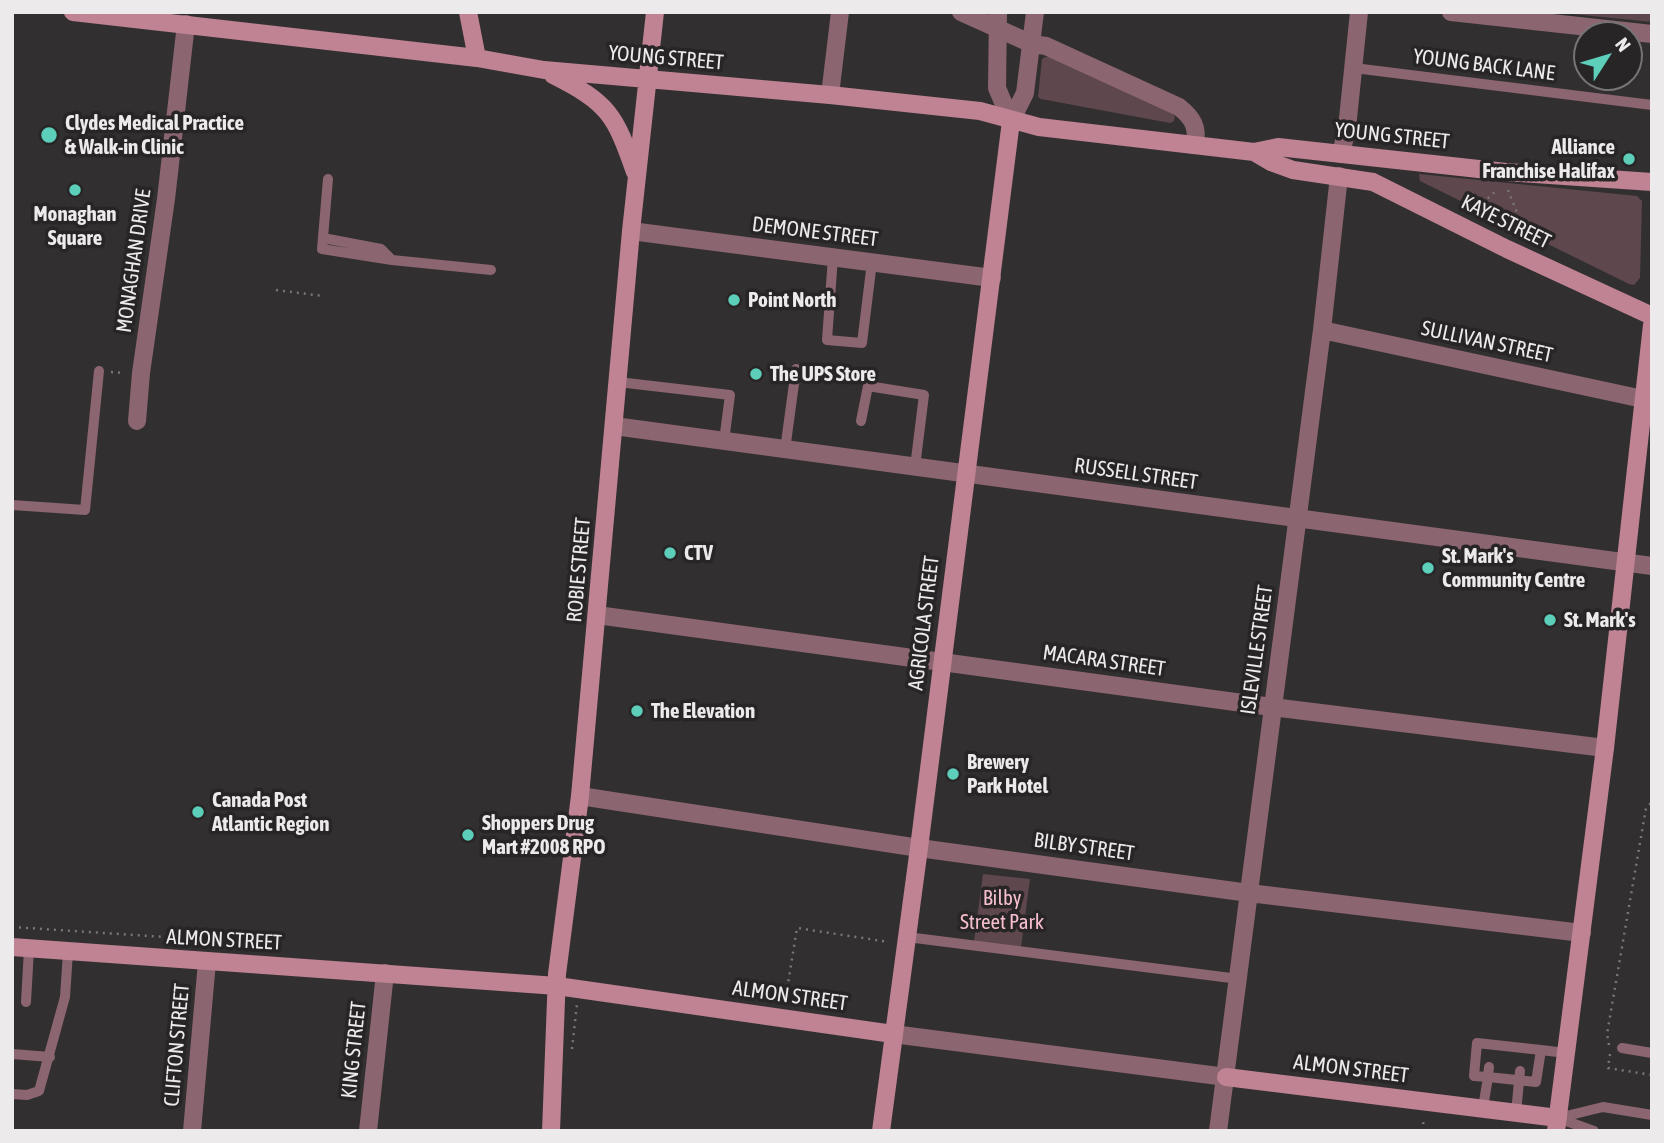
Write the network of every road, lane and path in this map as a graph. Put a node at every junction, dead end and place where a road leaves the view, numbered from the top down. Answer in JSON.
{"nodes":[{"id":1,"x":73,"y":12,"type":"edge"},
{"id":2,"x":468,"y":12,"type":"edge"},
{"id":3,"x":655,"y":12,"type":"edge"},
{"id":4,"x":840,"y":12,"type":"edge"},
{"id":5,"x":961,"y":12,"type":"edge"},
{"id":6,"x":1035,"y":12,"type":"edge"},
{"id":7,"x":1359,"y":12,"type":"edge"},
{"id":8,"x":1451,"y":12,"type":"edge"},
{"id":9,"x":997,"y":20,"type":"edge"},
{"id":10,"x":186,"y":24,"type":"junction"},
{"id":11,"x":1652,"y":34,"type":"edge"},
{"id":12,"x":1032,"y":44,"type":"junction"},
{"id":13,"x":477,"y":58,"type":"junction"},
{"id":14,"x":1354,"y":68,"type":"junction"},
{"id":15,"x":544,"y":70,"type":"junction"},
{"id":16,"x":647,"y":80,"type":"junction"},
{"id":17,"x":830,"y":95,"type":"junction"},
{"id":18,"x":1652,"y":105,"type":"edge"},
{"id":19,"x":1011,"y":121,"type":"junction"},
{"id":20,"x":1195,"y":145,"type":"junction"},
{"id":21,"x":1254,"y":152,"type":"junction"},
{"id":22,"x":1341,"y":154,"type":"junction"},
{"id":23,"x":1339,"y":176,"type":"junction"},
{"id":24,"x":328,"y":179,"type":"dead end"},
{"id":25,"x":638,"y":180,"type":"junction"},
{"id":26,"x":1652,"y":182,"type":"edge"},
{"id":27,"x":1480,"y":209,"type":"dead end"},
{"id":28,"x":631,"y":231,"type":"junction"},
{"id":29,"x":1525,"y":233,"type":"dead end"},
{"id":30,"x":833,"y":257,"type":"junction"},
{"id":31,"x":872,"y":262,"type":"junction"},
{"id":32,"x":491,"y":270,"type":"dead end"},
{"id":33,"x":992,"y":278,"type":"junction"},
{"id":34,"x":276,"y":290,"type":"dead end"},
{"id":35,"x":323,"y":296,"type":"dead end"},
{"id":36,"x":1652,"y":316,"type":"edge"},
{"id":37,"x":1652,"y":325,"type":"edge"},
{"id":38,"x":1322,"y":330,"type":"junction"},
{"id":39,"x":1651,"y":346,"type":"edge"},
{"id":40,"x":796,"y":369,"type":"dead end"},
{"id":41,"x":99,"y":371,"type":"dead end"},
{"id":42,"x":618,"y":382,"type":"junction"},
{"id":43,"x":1643,"y":399,"type":"junction"},
{"id":44,"x":136,"y":421,"type":"dead end"},
{"id":45,"x":861,"y":421,"type":"dead end"},
{"id":46,"x":614,"y":426,"type":"junction"},
{"id":47,"x":724,"y":441,"type":"junction"},
{"id":48,"x":785,"y":450,"type":"junction"},
{"id":49,"x":915,"y":467,"type":"junction"},
{"id":50,"x":967,"y":473,"type":"junction"},
{"id":51,"x":12,"y":505,"type":"edge"},
{"id":52,"x":1297,"y":519,"type":"junction"},
{"id":53,"x":1626,"y":561,"type":"junction"},
{"id":54,"x":1652,"y":566,"type":"edge"},
{"id":55,"x":597,"y":615,"type":"junction"},
{"id":56,"x":942,"y":661,"type":"junction"},
{"id":57,"x":1272,"y":707,"type":"junction"},
{"id":58,"x":1605,"y":748,"type":"junction"},
{"id":59,"x":580,"y":796,"type":"junction"},
{"id":60,"x":1652,"y":802,"type":"edge"},
{"id":61,"x":919,"y":848,"type":"junction"},
{"id":62,"x":1249,"y":893,"type":"junction"},
{"id":63,"x":12,"y":928,"type":"edge"},
{"id":64,"x":1582,"y":933,"type":"junction"},
{"id":65,"x":906,"y":941,"type":"junction"},
{"id":66,"x":186,"y":943,"type":"dead end"},
{"id":67,"x":21,"y":948,"type":"edge"},
{"id":68,"x":68,"y":952,"type":"junction"},
{"id":69,"x":206,"y":962,"type":"junction"},
{"id":70,"x":385,"y":973,"type":"junction"},
{"id":71,"x":1239,"y":979,"type":"junction"},
{"id":72,"x":557,"y":986,"type":"junction"},
{"id":73,"x":26,"y":1002,"type":"dead end"},
{"id":74,"x":783,"y":1017,"type":"junction"},
{"id":75,"x":893,"y":1034,"type":"junction"},
{"id":76,"x":1622,"y":1048,"type":"dead end"},
{"id":77,"x":1541,"y":1050,"type":"junction"},
{"id":78,"x":1566,"y":1053,"type":"junction"},
{"id":79,"x":1652,"y":1053,"type":"edge"},
{"id":80,"x":12,"y":1054,"type":"edge"},
{"id":81,"x":50,"y":1057,"type":"junction"},
{"id":82,"x":1489,"y":1072,"type":"junction"},
{"id":83,"x":1652,"y":1075,"type":"edge"},
{"id":84,"x":1520,"y":1076,"type":"junction"},
{"id":85,"x":1226,"y":1077,"type":"junction"},
{"id":86,"x":12,"y":1094,"type":"edge"},
{"id":87,"x":1483,"y":1108,"type":"junction"},
{"id":88,"x":1516,"y":1113,"type":"junction"},
{"id":89,"x":1652,"y":1115,"type":"edge"},
{"id":90,"x":1557,"y":1124,"type":"edge"},
{"id":91,"x":192,"y":1131,"type":"edge"},
{"id":92,"x":368,"y":1131,"type":"edge"},
{"id":93,"x":551,"y":1131,"type":"edge"},
{"id":94,"x":881,"y":1131,"type":"edge"},
{"id":95,"x":1218,"y":1131,"type":"edge"},
{"id":96,"x":1594,"y":1131,"type":"edge"}],
"edges":[{"from":1,"to":10,"type":"main road","name":"YOUNG STREET"},
{"from":2,"to":13,"type":"main road"},
{"from":3,"to":16,"type":"main road","name":"ROBIE STREET"},
{"from":4,"to":17,"type":"street"},
{"from":5,"to":9,"type":"street"},
{"from":6,"to":12,"type":"street","name":"AGRICOLA STREET"},
{"from":7,"to":14,"type":"street"},
{"from":8,"to":11,"type":"street"},
{"from":9,"to":12,"type":"street"},
{"from":9,"to":19,"type":"street","name":"AGRICOLA STREET"},
{"from":10,"to":13,"type":"main road","name":"YOUNG STREET"},
{"from":10,"to":44,"type":"street","name":"MONAGHAN DRIVE"},
{"from":12,"to":19,"type":"street","name":"AGRICOLA STREET"},
{"from":12,"to":20,"type":"street"},
{"from":13,"to":15,"type":"main road","name":"YOUNG STREET"},
{"from":14,"to":18,"type":"lane","name":"YOUNG BACK LANE"},
{"from":14,"to":22,"type":"street"},
{"from":15,"to":16,"type":"main road","name":"YOUNG STREET"},
{"from":15,"to":25,"type":"main road"},
{"from":16,"to":17,"type":"main road","name":"YOUNG STREET"},
{"from":16,"to":25,"type":"main road","name":"ROBIE STREET"},
{"from":17,"to":19,"type":"main road","name":"YOUNG STREET"},
{"from":19,"to":20,"type":"main road","name":"YOUNG STREET"},
{"from":19,"to":33,"type":"main road","name":"AGRICOLA STREET"},
{"from":20,"to":21,"type":"main road","name":"YOUNG STREET"},
{"from":21,"to":22,"type":"main road","name":"YOUNG STREET"},
{"from":21,"to":23,"type":"main road","name":"YOUNG STREET"},
{"from":22,"to":26,"type":"main road","name":"YOUNG STREET"},
{"from":23,"to":36,"type":"main road","name":"KAYE STREET"},
{"from":23,"to":38,"type":"street","name":"ISLEVILLE STREET"},
{"from":24,"to":32,"type":"lane"},
{"from":25,"to":28,"type":"main road","name":"ROBIE STREET"},
{"from":27,"to":29,"type":"path"},
{"from":28,"to":30,"type":"street","name":"DEMONE STREET"},
{"from":28,"to":42,"type":"main road","name":"ROBIE STREET"},
{"from":30,"to":31,"type":"street","name":"DEMONE STREET"},
{"from":30,"to":31,"type":"lane"},
{"from":31,"to":33,"type":"street","name":"DEMONE STREET"},
{"from":33,"to":50,"type":"main road","name":"AGRICOLA STREET"},
{"from":34,"to":35,"type":"path"},
{"from":37,"to":39,"type":"main road"},
{"from":38,"to":43,"type":"street","name":"SULLIVAN STREET"},
{"from":38,"to":52,"type":"street","name":"ISLEVILLE STREET"},
{"from":39,"to":43,"type":"main road"},
{"from":40,"to":48,"type":"lane"},
{"from":41,"to":51,"type":"lane"},
{"from":42,"to":46,"type":"main road","name":"ROBIE STREET"},
{"from":42,"to":47,"type":"lane"},
{"from":43,"to":53,"type":"main road"},
{"from":45,"to":49,"type":"lane"},
{"from":46,"to":47,"type":"street","name":"RUSSELL STREET"},
{"from":46,"to":55,"type":"main road","name":"ROBIE STREET"},
{"from":47,"to":48,"type":"street","name":"RUSSELL STREET"},
{"from":48,"to":49,"type":"street","name":"RUSSELL STREET"},
{"from":49,"to":50,"type":"street","name":"RUSSELL STREET"},
{"from":50,"to":52,"type":"street","name":"RUSSELL STREET"},
{"from":50,"to":56,"type":"main road","name":"AGRICOLA STREET"},
{"from":52,"to":53,"type":"street","name":"RUSSELL STREET"},
{"from":52,"to":57,"type":"street","name":"ISLEVILLE STREET"},
{"from":53,"to":54,"type":"street","name":"RUSSELL STREET"},
{"from":53,"to":58,"type":"main road"},
{"from":55,"to":56,"type":"street","name":"MACARA STREET"},
{"from":55,"to":59,"type":"main road","name":"ROBIE STREET"},
{"from":56,"to":57,"type":"street","name":"MACARA STREET"},
{"from":56,"to":61,"type":"main road","name":"AGRICOLA STREET"},
{"from":57,"to":58,"type":"street","name":"MACARA STREET"},
{"from":57,"to":62,"type":"street","name":"ISLEVILLE STREET"},
{"from":58,"to":64,"type":"main road"},
{"from":59,"to":61,"type":"street","name":"BILBY STREET"},
{"from":59,"to":72,"type":"main road","name":"ROBIE STREET"},
{"from":60,"to":83,"type":"path"},
{"from":61,"to":62,"type":"street","name":"BILBY STREET"},
{"from":61,"to":65,"type":"main road","name":"AGRICOLA STREET"},
{"from":62,"to":64,"type":"street","name":"BILBY STREET"},
{"from":62,"to":71,"type":"street","name":"ISLEVILLE STREET"},
{"from":63,"to":66,"type":"path"},
{"from":64,"to":78,"type":"main road"},
{"from":65,"to":71,"type":"lane"},
{"from":65,"to":74,"type":"path"},
{"from":65,"to":75,"type":"main road","name":"AGRICOLA STREET"},
{"from":67,"to":68,"type":"main road","name":"ALMON STREET"},
{"from":67,"to":73,"type":"lane"},
{"from":68,"to":69,"type":"main road","name":"ALMON STREET"},
{"from":68,"to":81,"type":"lane"},
{"from":69,"to":70,"type":"main road","name":"ALMON STREET"},
{"from":69,"to":91,"type":"street","name":"CLIFTON STREET"},
{"from":70,"to":72,"type":"main road","name":"ALMON STREET"},
{"from":70,"to":92,"type":"street","name":"KING STREET"},
{"from":71,"to":85,"type":"street","name":"ISLEVILLE STREET"},
{"from":72,"to":74,"type":"main road","name":"ALMON STREET"},
{"from":72,"to":93,"type":"main road","name":"ROBIE STREET"},
{"from":74,"to":75,"type":"main road","name":"ALMON STREET"},
{"from":75,"to":85,"type":"street","name":"ALMON STREET"},
{"from":75,"to":94,"type":"main road","name":"AGRICOLA STREET"},
{"from":76,"to":79,"type":"lane"},
{"from":77,"to":78,"type":"lane"},
{"from":77,"to":82,"type":"lane"},
{"from":77,"to":84,"type":"lane"},
{"from":78,"to":90,"type":"main road"},
{"from":80,"to":81,"type":"lane"},
{"from":81,"to":86,"type":"lane"},
{"from":82,"to":84,"type":"lane"},
{"from":82,"to":87,"type":"lane"},
{"from":84,"to":88,"type":"lane"},
{"from":85,"to":87,"type":"main road","name":"ALMON STREET"},
{"from":85,"to":95,"type":"street","name":"ISLEVILLE STREET"},
{"from":87,"to":88,"type":"main road","name":"ALMON STREET"},
{"from":88,"to":90,"type":"main road","name":"ALMON STREET"},
{"from":89,"to":90,"type":"lane"},
{"from":90,"to":96,"type":"lane"}]}
